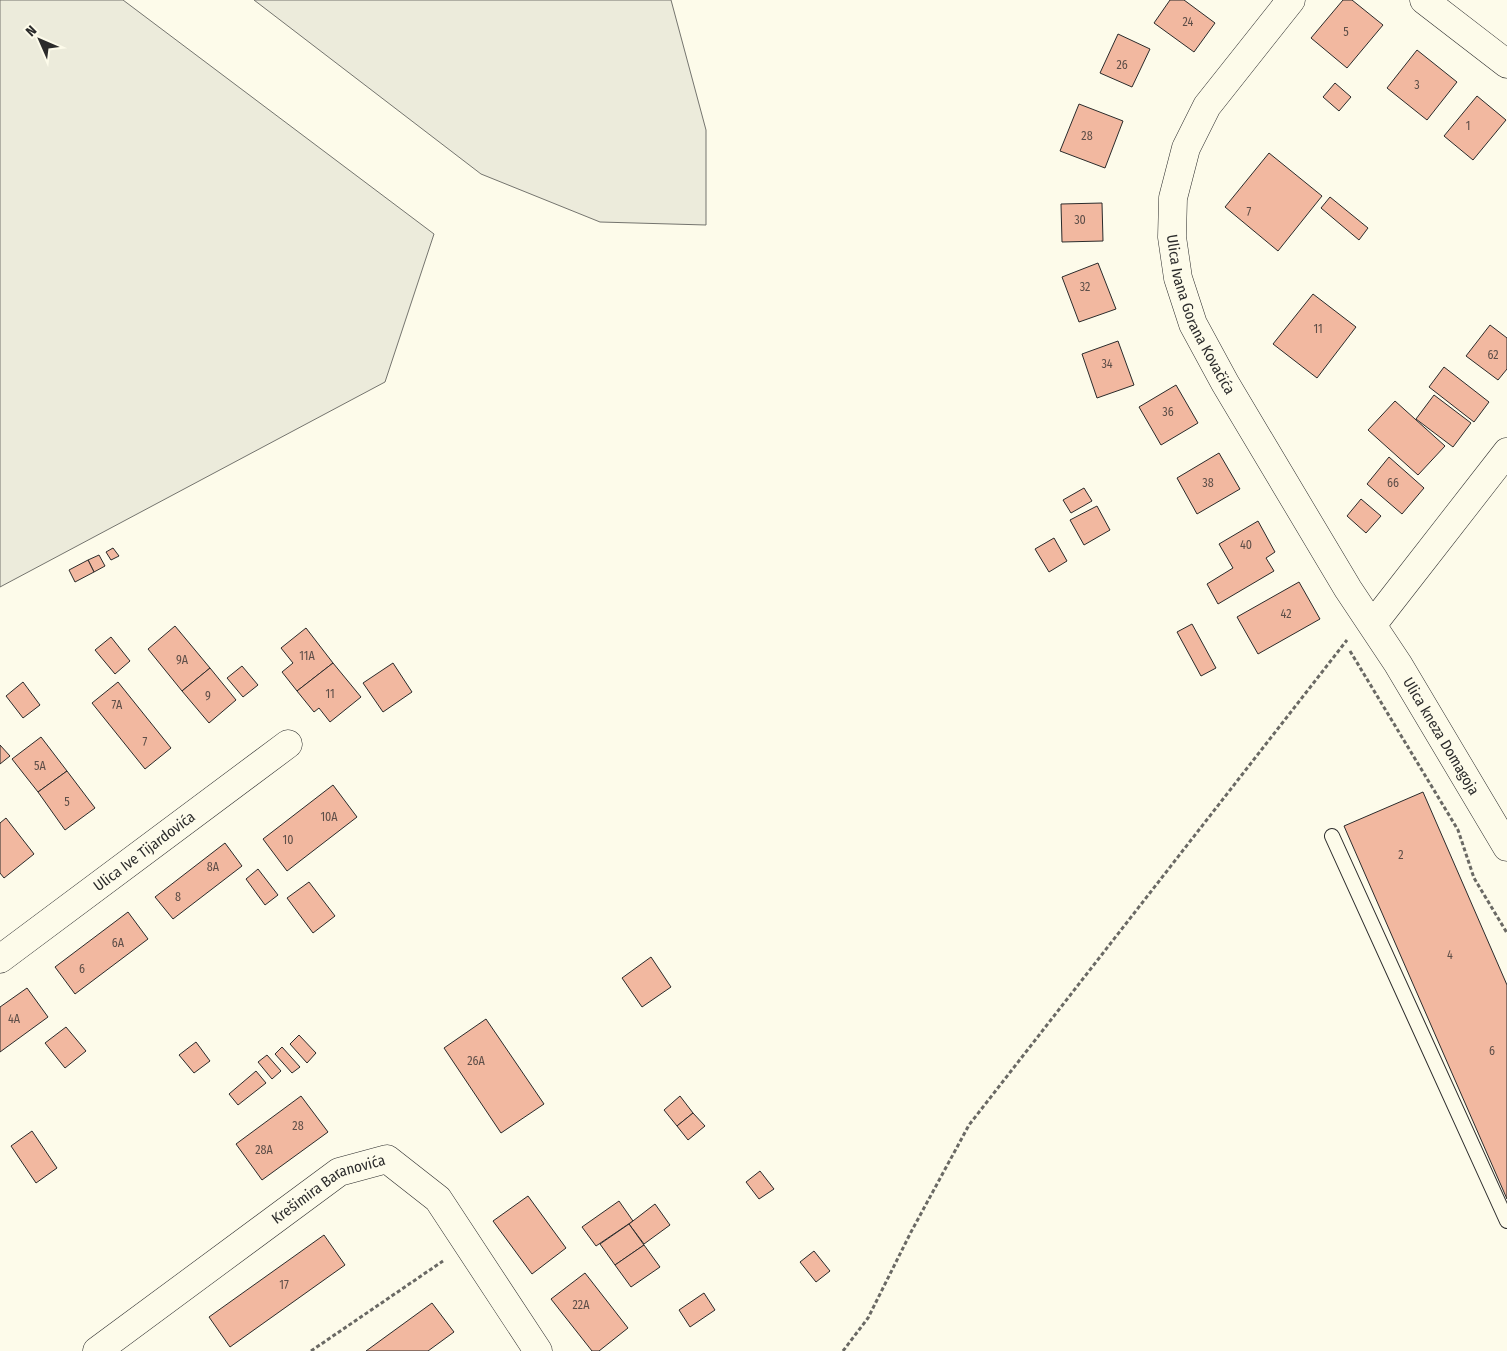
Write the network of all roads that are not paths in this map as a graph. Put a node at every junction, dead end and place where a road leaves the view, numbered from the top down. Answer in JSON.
{"nodes":[{"id":1,"x":1291,"y":0,"type":"edge"},
{"id":2,"x":1424,"y":0,"type":"edge"},
{"id":3,"x":1507,"y":64,"type":"edge"},
{"id":4,"x":1507,"y":452,"type":"edge"},
{"id":5,"x":1373,"y":624,"type":"junction"},
{"id":6,"x":288,"y":744,"type":"dead end"},
{"id":7,"x":1332,"y":836,"type":"dead end"},
{"id":8,"x":1507,"y":847,"type":"edge"},
{"id":9,"x":0,"y":959,"type":"edge"},
{"id":10,"x":1507,"y":1221,"type":"edge"},
{"id":11,"x":97,"y":1351,"type":"edge"},
{"id":12,"x":538,"y":1351,"type":"edge"}],
"edges":[{"from":1,"to":5,"type":"street","name":"Ulica Ivana Gorana Kovačića"},
{"from":2,"to":3,"type":"street"},
{"from":4,"to":5,"type":"street"},
{"from":5,"to":8,"type":"street","name":"Ulica kneza Domagoja"},
{"from":6,"to":9,"type":"street","name":"Ulica Ive Tijardovića"},
{"from":7,"to":10,"type":"lane"},
{"from":11,"to":12,"type":"street","name":"Krešimira Baranovića"}]}
